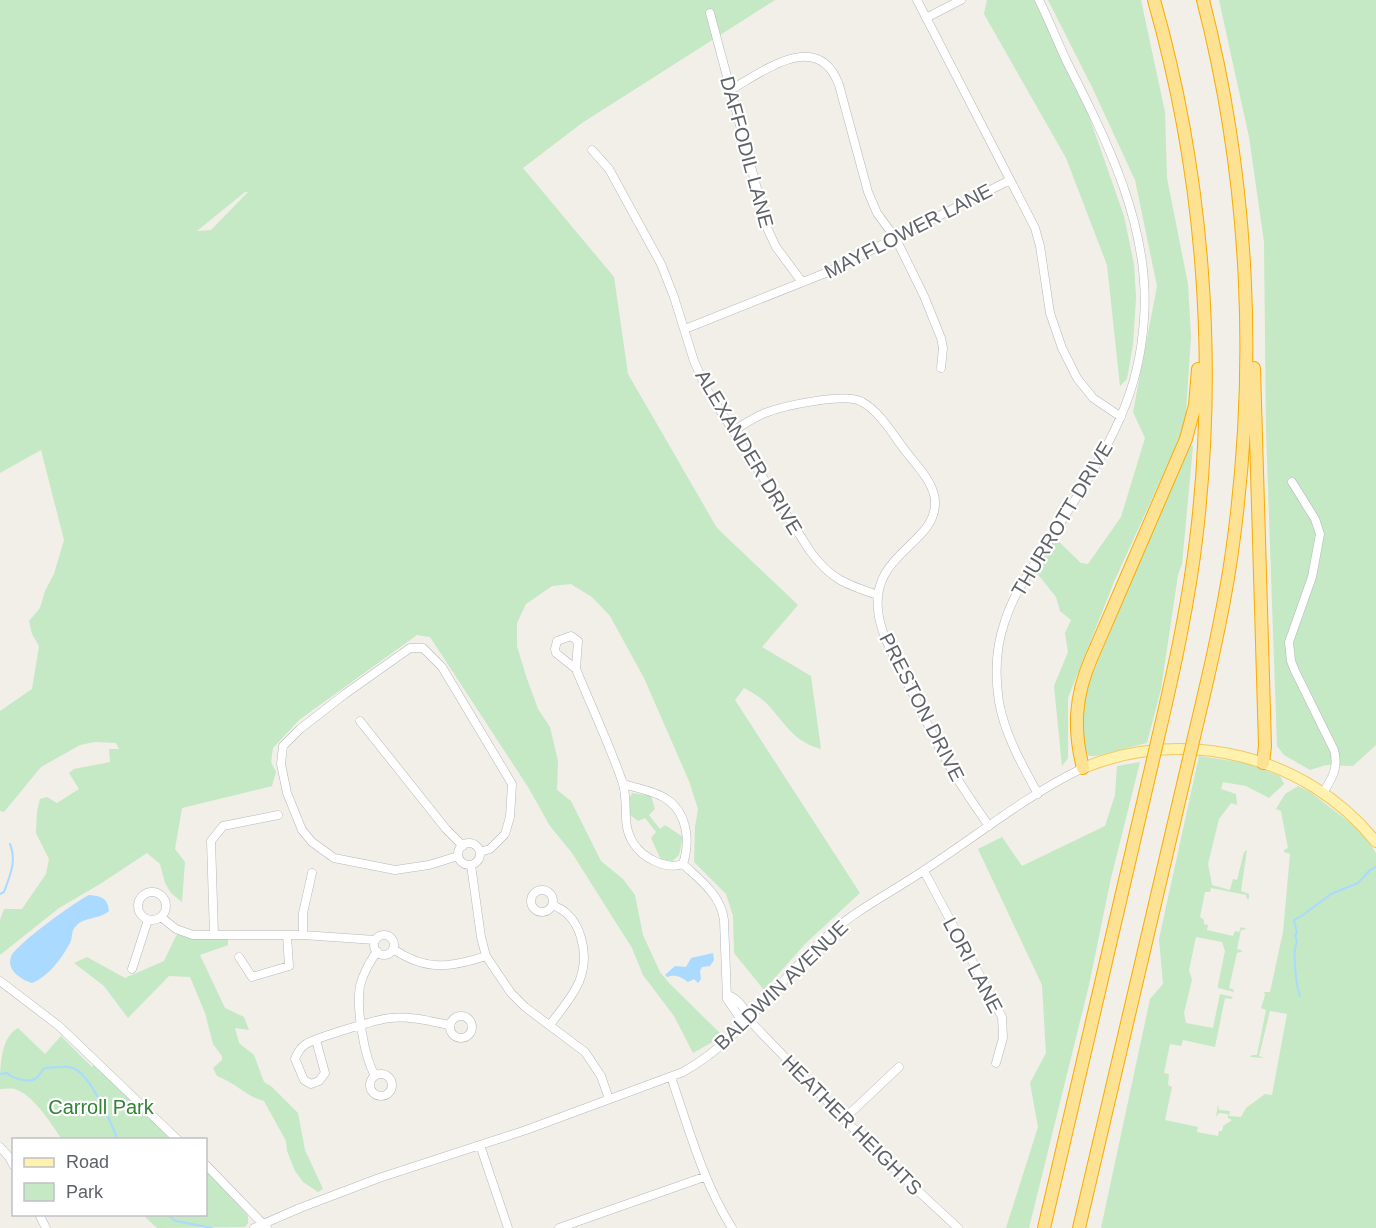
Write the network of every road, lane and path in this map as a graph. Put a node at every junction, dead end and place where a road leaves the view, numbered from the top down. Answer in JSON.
{"nodes":[{"id":1,"x":917,"y":0,"type":"edge"},
{"id":2,"x":961,"y":0,"type":"edge"},
{"id":3,"x":1039,"y":0,"type":"edge"},
{"id":4,"x":1154,"y":0,"type":"edge"},
{"id":5,"x":1203,"y":0,"type":"edge"},
{"id":6,"x":710,"y":13,"type":"dead end"},
{"id":7,"x":926,"y":18,"type":"junction"},
{"id":8,"x":730,"y":90,"type":"junction"},
{"id":9,"x":592,"y":150,"type":"dead end"},
{"id":10,"x":1010,"y":180,"type":"junction"},
{"id":11,"x":896,"y":239,"type":"junction"},
{"id":12,"x":802,"y":282,"type":"junction"},
{"id":13,"x":1247,"y":323,"type":"junction"},
{"id":14,"x":685,"y":329,"type":"junction"},
{"id":15,"x":1205,"y":336,"type":"junction"},
{"id":16,"x":941,"y":368,"type":"dead end"},
{"id":17,"x":1121,"y":417,"type":"junction"},
{"id":18,"x":733,"y":431,"type":"junction"},
{"id":19,"x":1292,"y":483,"type":"dead end"},
{"id":20,"x":878,"y":595,"type":"junction"},
{"id":21,"x":576,"y":669,"type":"dead end"},
{"id":22,"x":360,"y":721,"type":"dead end"},
{"id":23,"x":1263,"y":762,"type":"junction"},
{"id":24,"x":1083,"y":768,"type":"junction"},
{"id":25,"x":624,"y":784,"type":"junction"},
{"id":26,"x":1323,"y":793,"type":"junction"},
{"id":27,"x":1038,"y":794,"type":"junction"},
{"id":28,"x":278,"y":815,"type":"dead end"},
{"id":29,"x":989,"y":826,"type":"junction"},
{"id":30,"x":1376,"y":842,"type":"edge"},
{"id":31,"x":463,"y":846,"type":"junction"},
{"id":32,"x":480,"y":852,"type":"junction"},
{"id":33,"x":459,"y":856,"type":"junction"},
{"id":34,"x":683,"y":864,"type":"junction"},
{"id":35,"x":471,"y":865,"type":"junction"},
{"id":36,"x":924,"y":871,"type":"junction"},
{"id":37,"x":312,"y":873,"type":"dead end"},
{"id":38,"x":552,"y":905,"type":"dead end"},
{"id":39,"x":161,"y":917,"type":"junction"},
{"id":40,"x":148,"y":920,"type":"junction"},
{"id":41,"x":214,"y":935,"type":"junction"},
{"id":42,"x":287,"y":935,"type":"junction"},
{"id":43,"x":303,"y":935,"type":"junction"},
{"id":44,"x":375,"y":940,"type":"junction"},
{"id":45,"x":393,"y":949,"type":"junction"},
{"id":46,"x":377,"y":951,"type":"junction"},
{"id":47,"x":486,"y":956,"type":"junction"},
{"id":48,"x":239,"y":957,"type":"dead end"},
{"id":49,"x":132,"y":969,"type":"dead end"},
{"id":50,"x":0,"y":981,"type":"edge"},
{"id":51,"x":748,"y":1019,"type":"junction"},
{"id":52,"x":362,"y":1025,"type":"junction"},
{"id":53,"x":449,"y":1025,"type":"dead end"},
{"id":54,"x":550,"y":1025,"type":"junction"},
{"id":55,"x":316,"y":1040,"type":"junction"},
{"id":56,"x":996,"y":1063,"type":"dead end"},
{"id":57,"x":899,"y":1067,"type":"dead end"},
{"id":58,"x":375,"y":1076,"type":"dead end"},
{"id":59,"x":671,"y":1077,"type":"junction"},
{"id":60,"x":609,"y":1099,"type":"junction"},
{"id":61,"x":844,"y":1119,"type":"junction"},
{"id":62,"x":176,"y":1138,"type":"edge"},
{"id":63,"x":480,"y":1145,"type":"junction"},
{"id":64,"x":0,"y":1147,"type":"edge"},
{"id":65,"x":12,"y":1162,"type":"edge"},
{"id":66,"x":207,"y":1166,"type":"edge"},
{"id":67,"x":704,"y":1177,"type":"junction"},
{"id":68,"x":265,"y":1226,"type":"edge"},
{"id":69,"x":254,"y":1228,"type":"edge"},
{"id":70,"x":508,"y":1228,"type":"edge"},
{"id":71,"x":559,"y":1228,"type":"edge"},
{"id":72,"x":732,"y":1228,"type":"edge"},
{"id":73,"x":958,"y":1228,"type":"edge"},
{"id":74,"x":1044,"y":1228,"type":"edge"},
{"id":75,"x":1079,"y":1228,"type":"edge"}],
"edges":[{"from":1,"to":7,"type":"street","name":"MAYFLOWER LANE"},
{"from":2,"to":7,"type":"street"},
{"from":3,"to":17,"type":"street","name":"THURROTT DRIVE"},
{"from":4,"to":15,"type":"highway"},
{"from":5,"to":13,"type":"highway"},
{"from":6,"to":8,"type":"street","name":"DAFFODIL LANE"},
{"from":7,"to":10,"type":"street","name":"MAYFLOWER LANE"},
{"from":8,"to":11,"type":"street"},
{"from":8,"to":12,"type":"street","name":"DAFFODIL LANE"},
{"from":9,"to":14,"type":"street","name":"ALEXANDER DRIVE"},
{"from":10,"to":11,"type":"street","name":"MAYFLOWER LANE"},
{"from":10,"to":17,"type":"street"},
{"from":11,"to":12,"type":"street","name":"MAYFLOWER LANE"},
{"from":11,"to":16,"type":"street"},
{"from":12,"to":14,"type":"street","name":"MAYFLOWER LANE"},
{"from":13,"to":23,"type":"highway"},
{"from":13,"to":75,"type":"highway","bridge":true},
{"from":14,"to":18,"type":"street","name":"ALEXANDER DRIVE"},
{"from":15,"to":24,"type":"highway"},
{"from":15,"to":74,"type":"highway","bridge":true},
{"from":17,"to":27,"type":"street","name":"THURROTT DRIVE"},
{"from":18,"to":20,"type":"street","name":"ALEXANDER DRIVE"},
{"from":18,"to":20,"type":"street","name":"PRESTON DRIVE"},
{"from":19,"to":26,"type":"street"},
{"from":20,"to":29,"type":"street","name":"PRESTON DRIVE"},
{"from":21,"to":25,"type":"street"},
{"from":22,"to":31,"type":"street"},
{"from":23,"to":24,"type":"main road","name":"BALDWIN AVENUE"},
{"from":23,"to":26,"type":"main road","name":"BALDWIN AVENUE"},
{"from":24,"to":27,"type":"street","name":"BALDWIN AVENUE"},
{"from":25,"to":34,"type":"street"},
{"from":25,"to":34,"type":"street"},
{"from":26,"to":30,"type":"main road","name":"BALDWIN AVENUE"},
{"from":27,"to":29,"type":"street","name":"BALDWIN AVENUE"},
{"from":28,"to":41,"type":"street"},
{"from":29,"to":36,"type":"street","name":"BALDWIN AVENUE"},
{"from":31,"to":32,"type":"street"},
{"from":31,"to":33,"type":"street"},
{"from":32,"to":33,"type":"street"},
{"from":32,"to":35,"type":"street"},
{"from":33,"to":35,"type":"street"},
{"from":34,"to":51,"type":"street","name":"HEATHER HEIGHTS"},
{"from":35,"to":47,"type":"street"},
{"from":36,"to":51,"type":"street","name":"BALDWIN AVENUE"},
{"from":36,"to":56,"type":"street","name":"LORI LANE"},
{"from":37,"to":43,"type":"street"},
{"from":38,"to":54,"type":"street"},
{"from":39,"to":40,"type":"street"},
{"from":39,"to":40,"type":"street"},
{"from":39,"to":41,"type":"street"},
{"from":40,"to":49,"type":"street"},
{"from":41,"to":42,"type":"street"},
{"from":42,"to":43,"type":"street"},
{"from":42,"to":48,"type":"street"},
{"from":43,"to":44,"type":"street"},
{"from":44,"to":45,"type":"street"},
{"from":44,"to":46,"type":"street"},
{"from":45,"to":46,"type":"street"},
{"from":45,"to":47,"type":"street"},
{"from":46,"to":52,"type":"street"},
{"from":47,"to":54,"type":"street"},
{"from":50,"to":62,"type":"street"},
{"from":51,"to":59,"type":"street","name":"BALDWIN AVENUE"},
{"from":51,"to":61,"type":"street","name":"HEATHER HEIGHTS"},
{"from":52,"to":53,"type":"street"},
{"from":52,"to":55,"type":"street"},
{"from":52,"to":58,"type":"street"},
{"from":54,"to":60,"type":"street"},
{"from":55,"to":55,"type":"street"},
{"from":57,"to":61,"type":"street"},
{"from":59,"to":60,"type":"street","name":"BALDWIN AVENUE"},
{"from":59,"to":67,"type":"street"},
{"from":60,"to":63,"type":"street","name":"BALDWIN AVENUE"},
{"from":61,"to":73,"type":"street","name":"HEATHER HEIGHTS"},
{"from":63,"to":68,"type":"street","name":"BALDWIN AVENUE"},
{"from":63,"to":70,"type":"street"},
{"from":64,"to":65,"type":"street"},
{"from":66,"to":68,"type":"street"},
{"from":67,"to":71,"type":"street"},
{"from":67,"to":72,"type":"street"},
{"from":68,"to":69,"type":"street","name":"BALDWIN AVENUE"}]}
